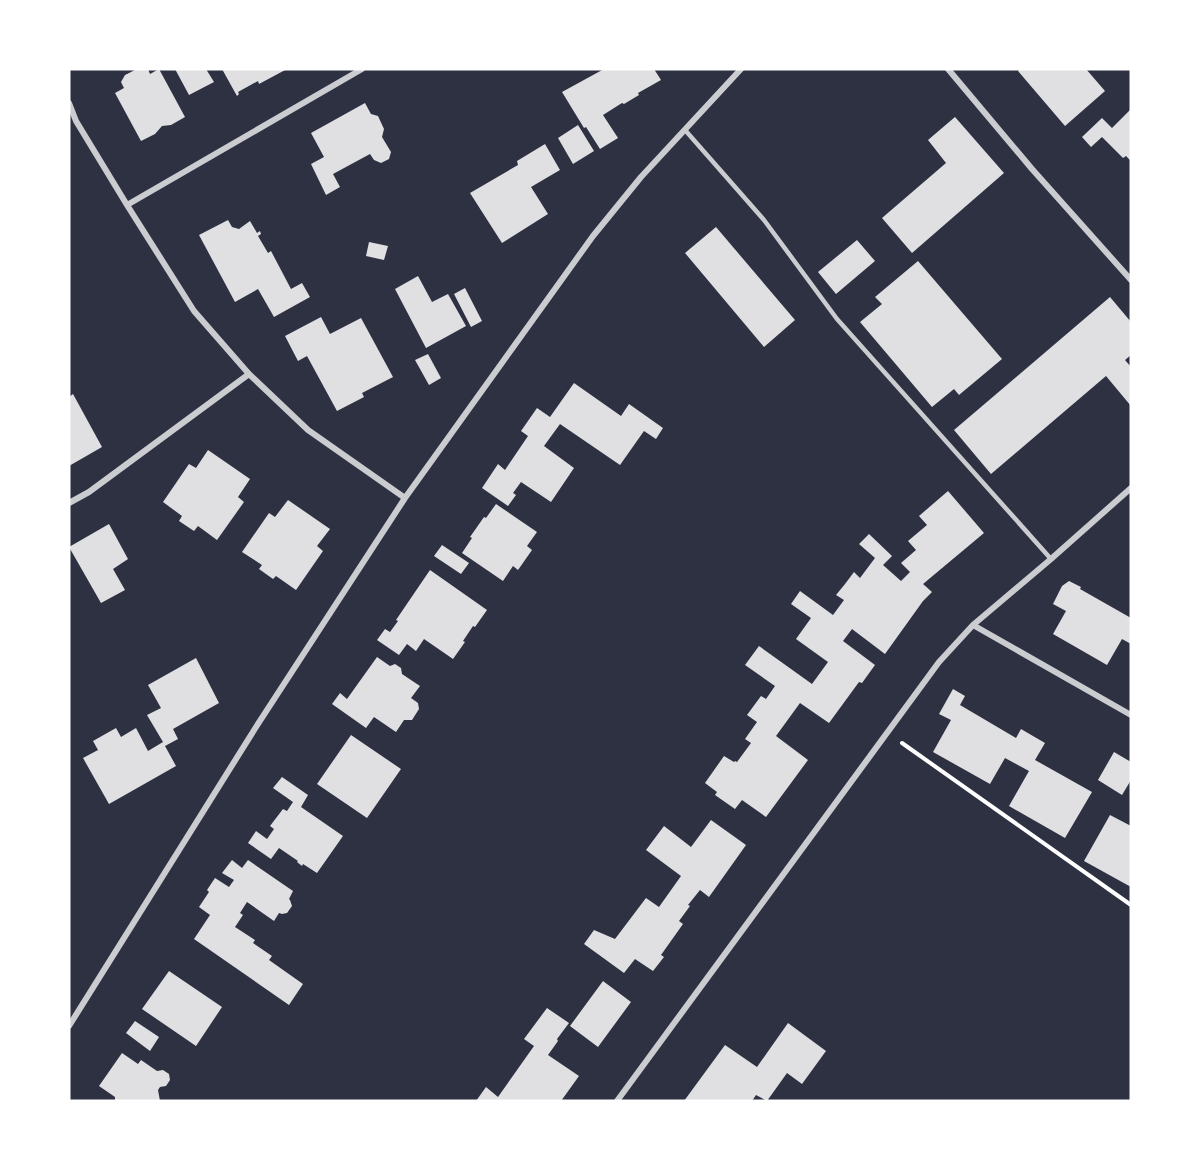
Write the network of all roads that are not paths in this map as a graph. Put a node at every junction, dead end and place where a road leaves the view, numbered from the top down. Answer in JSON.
{"nodes":[{"id":1,"x":362,"y":69,"type":"edge"},
{"id":2,"x":741,"y":69,"type":"edge"},
{"id":3,"x":948,"y":69,"type":"edge"},
{"id":4,"x":69,"y":104,"type":"edge"},
{"id":5,"x":76,"y":121,"type":"junction"},
{"id":6,"x":69,"y":124,"type":"edge"},
{"id":7,"x":685,"y":130,"type":"junction"},
{"id":8,"x":127,"y":206,"type":"junction"},
{"id":9,"x":1131,"y":280,"type":"edge"},
{"id":10,"x":249,"y":374,"type":"junction"},
{"id":11,"x":1131,"y":488,"type":"edge"},
{"id":12,"x":405,"y":498,"type":"junction"},
{"id":13,"x":69,"y":503,"type":"edge"},
{"id":14,"x":1051,"y":559,"type":"junction"},
{"id":15,"x":973,"y":625,"type":"junction"},
{"id":16,"x":1131,"y":716,"type":"edge"},
{"id":17,"x":69,"y":1026,"type":"edge"},
{"id":18,"x":617,"y":1101,"type":"edge"}],
"edges":[{"from":1,"to":8,"type":"street"},
{"from":2,"to":7,"type":"street"},
{"from":3,"to":9,"type":"street"},
{"from":4,"to":5,"type":"street"},
{"from":5,"to":6,"type":"street"},
{"from":5,"to":8,"type":"street"},
{"from":7,"to":12,"type":"street"},
{"from":7,"to":14,"type":"lane"},
{"from":8,"to":10,"type":"street"},
{"from":10,"to":12,"type":"street"},
{"from":10,"to":13,"type":"street"},
{"from":11,"to":14,"type":"street"},
{"from":12,"to":17,"type":"street"},
{"from":14,"to":15,"type":"street"},
{"from":15,"to":16,"type":"street"},
{"from":15,"to":18,"type":"street"}]}
